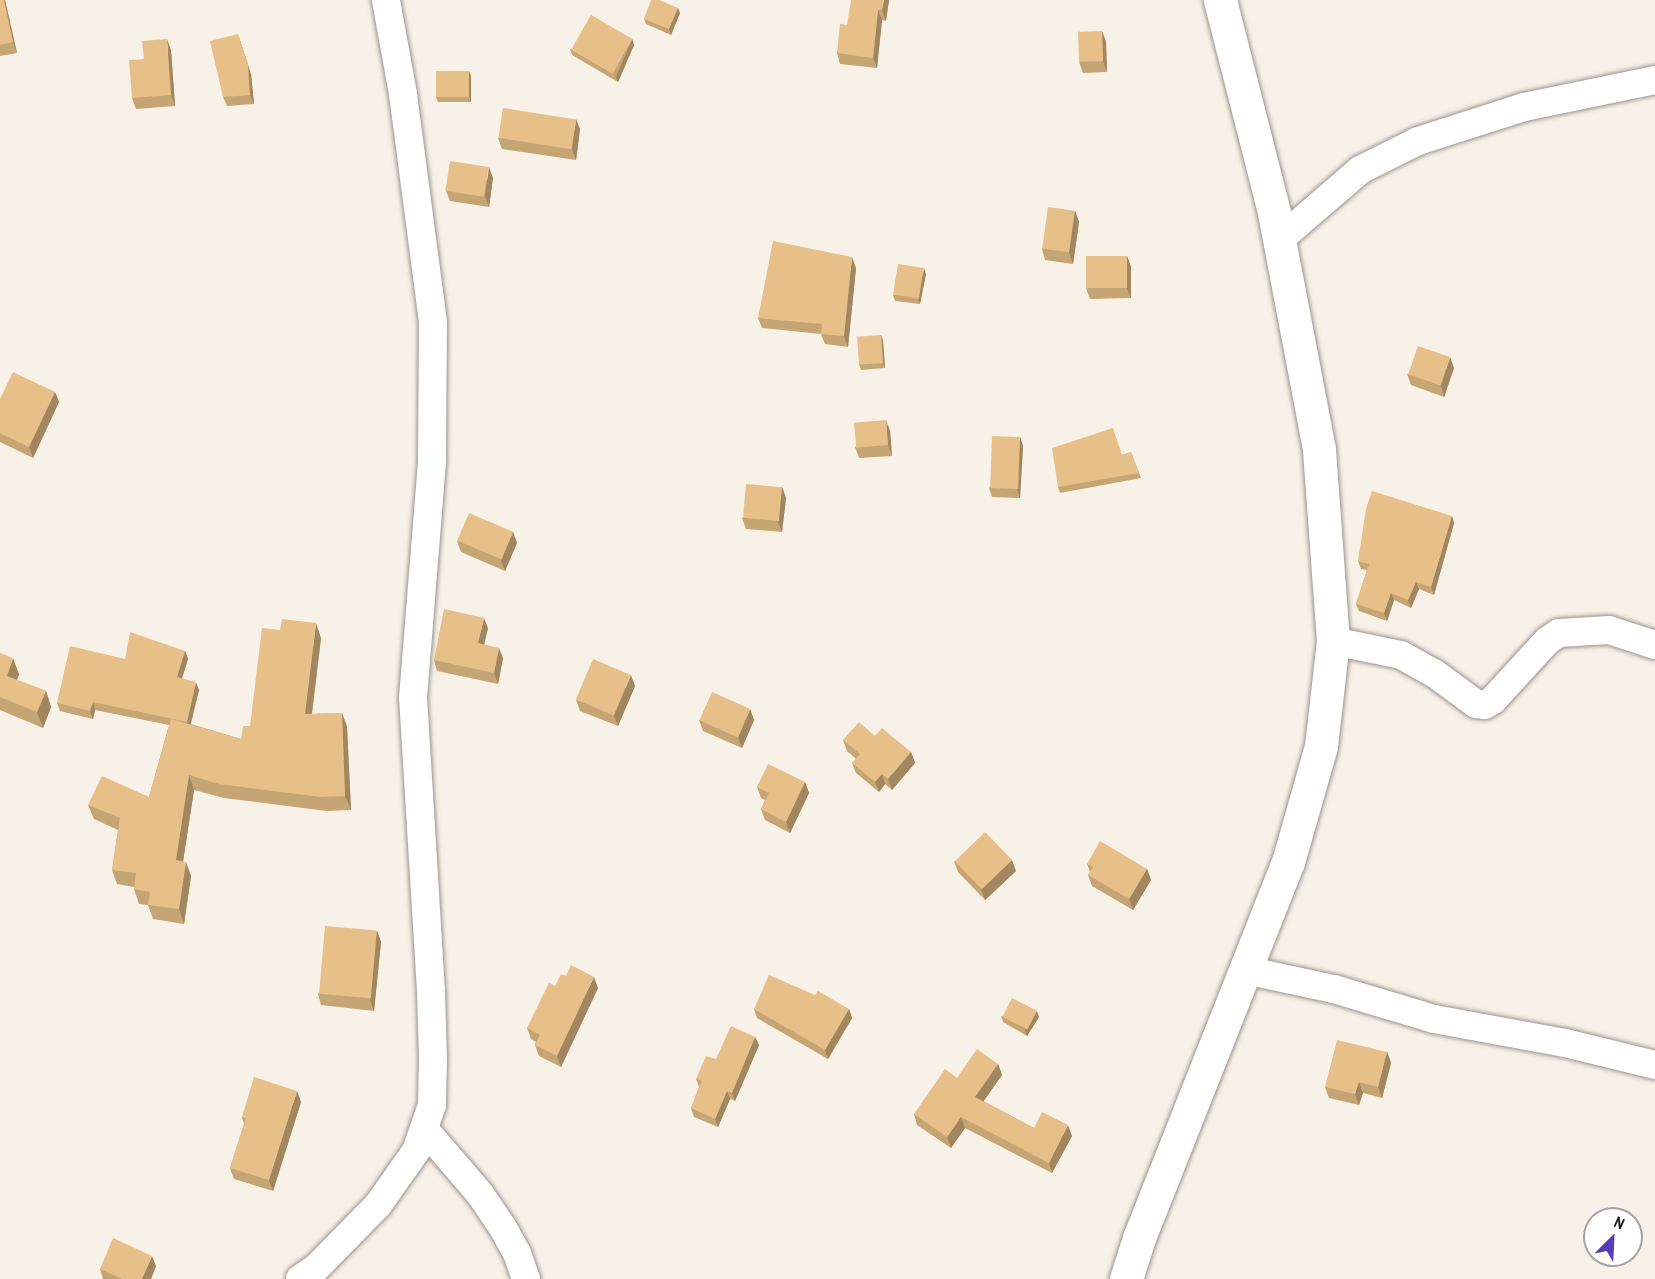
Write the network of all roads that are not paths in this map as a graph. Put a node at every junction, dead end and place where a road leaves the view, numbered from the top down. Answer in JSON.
{"nodes":[{"id":1,"x":386,"y":0,"type":"edge"},
{"id":2,"x":1220,"y":0,"type":"edge"},
{"id":3,"x":1655,"y":80,"type":"edge"},
{"id":4,"x":1280,"y":240,"type":"junction"},
{"id":5,"x":1333,"y":641,"type":"junction"},
{"id":6,"x":1655,"y":645,"type":"edge"},
{"id":7,"x":1245,"y":970,"type":"junction"},
{"id":8,"x":1655,"y":1065,"type":"edge"},
{"id":9,"x":425,"y":1130,"type":"junction"},
{"id":10,"x":300,"y":1279,"type":"edge"},
{"id":11,"x":526,"y":1279,"type":"edge"},
{"id":12,"x":1126,"y":1279,"type":"edge"}],
"edges":[{"from":1,"to":9,"type":"street"},
{"from":2,"to":4,"type":"street"},
{"from":3,"to":4,"type":"street"},
{"from":4,"to":5,"type":"street"},
{"from":5,"to":6,"type":"street"},
{"from":5,"to":7,"type":"street"},
{"from":7,"to":8,"type":"street"},
{"from":7,"to":12,"type":"street"},
{"from":9,"to":10,"type":"street"},
{"from":9,"to":11,"type":"street"}]}
